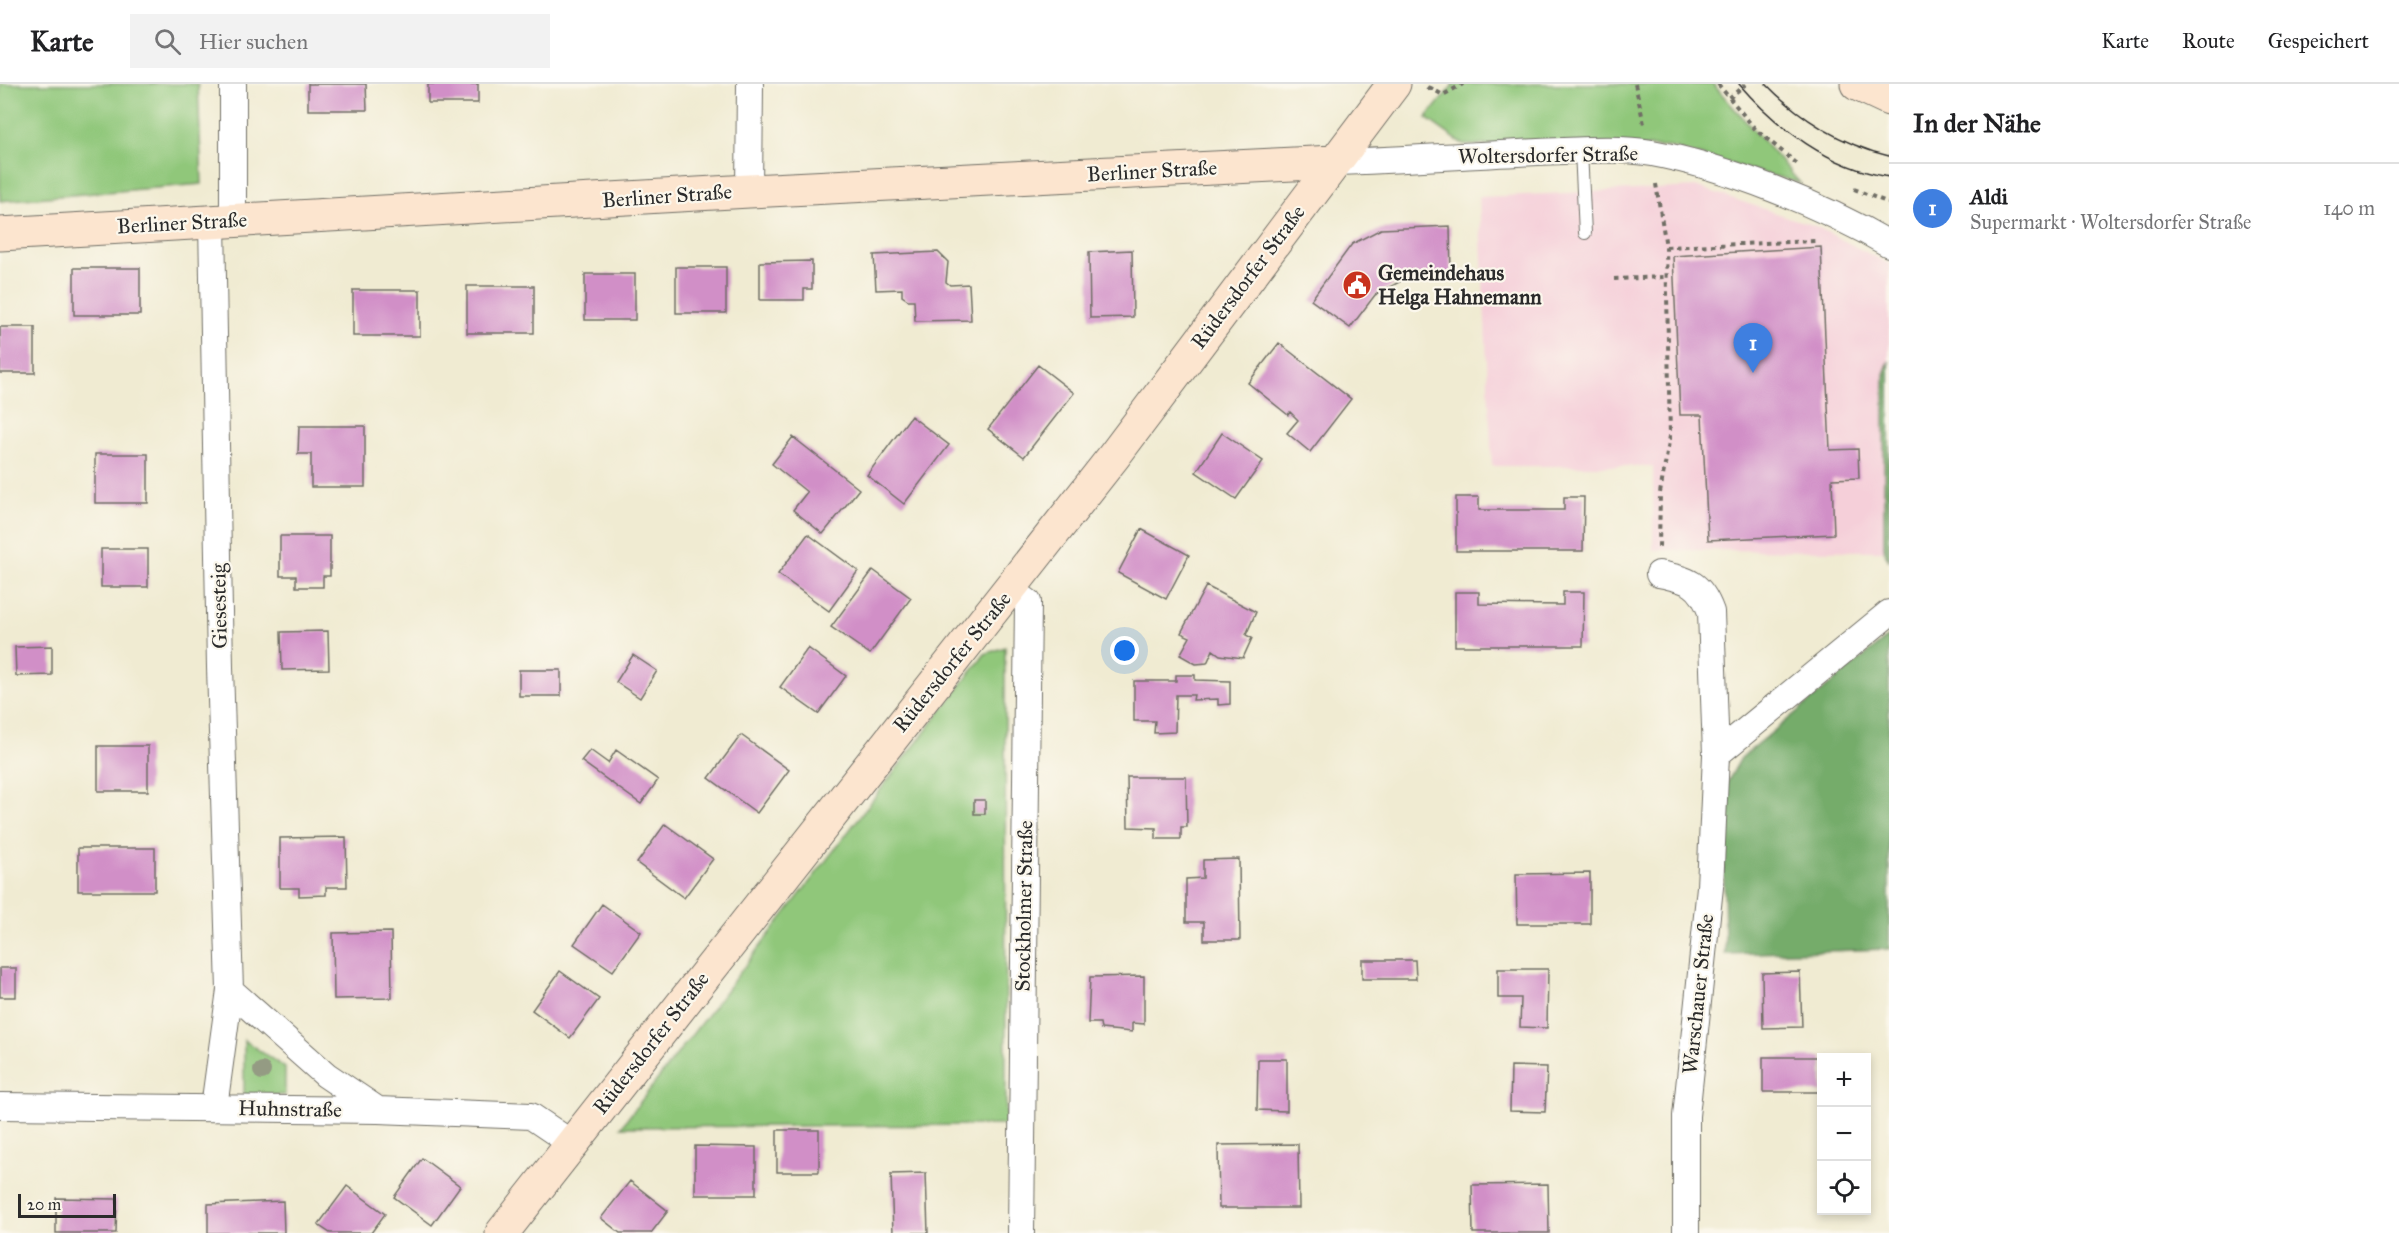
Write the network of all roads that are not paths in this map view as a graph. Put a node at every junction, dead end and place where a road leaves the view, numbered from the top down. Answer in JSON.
{"nodes":[{"id":1,"x":234,"y":84,"type":"edge"},
{"id":2,"x":750,"y":84,"type":"edge"},
{"id":3,"x":1394,"y":84,"type":"edge"},
{"id":4,"x":1857,"y":84,"type":"edge"},
{"id":5,"x":1889,"y":99,"type":"edge"},
{"id":6,"x":1581,"y":151,"type":"junction"},
{"id":7,"x":1334,"y":162,"type":"junction"},
{"id":8,"x":749,"y":191,"type":"junction"},
{"id":9,"x":223,"y":221,"type":"junction"},
{"id":10,"x":1586,"y":233,"type":"dead end"},
{"id":11,"x":0,"y":234,"type":"edge"},
{"id":12,"x":1889,"y":244,"type":"edge"},
{"id":13,"x":1659,"y":574,"type":"road end"},
{"id":14,"x":1010,"y":589,"type":"junction"},
{"id":15,"x":1889,"y":613,"type":"edge"},
{"id":16,"x":1716,"y":755,"type":"junction"},
{"id":17,"x":230,"y":990,"type":"junction"},
{"id":18,"x":0,"y":1106,"type":"edge"},
{"id":19,"x":214,"y":1107,"type":"junction"},
{"id":20,"x":378,"y":1110,"type":"junction"},
{"id":21,"x":571,"y":1143,"type":"junction"},
{"id":22,"x":502,"y":1233,"type":"edge"},
{"id":23,"x":1021,"y":1233,"type":"edge"},
{"id":24,"x":1686,"y":1233,"type":"edge"}],
"edges":[{"from":1,"to":9,"type":"street","name":"Giesesteig"},
{"from":2,"to":8,"type":"street"},
{"from":3,"to":7,"type":"street","name":"Rüdersdorfer Straße"},
{"from":4,"to":5,"type":"street"},
{"from":6,"to":7,"type":"street","name":"Woltersdorfer Straße"},
{"from":6,"to":10,"type":"lane"},
{"from":6,"to":12,"type":"street","name":"Woltersdorfer Straße"},
{"from":7,"to":8,"type":"street","name":"Berliner Straße"},
{"from":7,"to":14,"type":"street","name":"Rüdersdorfer Straße"},
{"from":8,"to":9,"type":"street","name":"Berliner Straße"},
{"from":9,"to":11,"type":"street","name":"Berliner Straße"},
{"from":9,"to":17,"type":"street","name":"Giesesteig"},
{"from":13,"to":16,"type":"street","name":"Warschauer Straße"},
{"from":14,"to":21,"type":"street","name":"Rüdersdorfer Straße"},
{"from":14,"to":23,"type":"street","name":"Stockholmer Straße"},
{"from":15,"to":16,"type":"street"},
{"from":16,"to":24,"type":"street","name":"Warschauer Straße"},
{"from":17,"to":19,"type":"street","name":"Giesesteig"},
{"from":17,"to":20,"type":"street"},
{"from":18,"to":19,"type":"street","name":"Huhnstraße"},
{"from":19,"to":20,"type":"street","name":"Huhnstraße"},
{"from":20,"to":21,"type":"street","name":"Huhnstraße"},
{"from":21,"to":22,"type":"street","name":"Rüdersdorfer Straße"}]}
